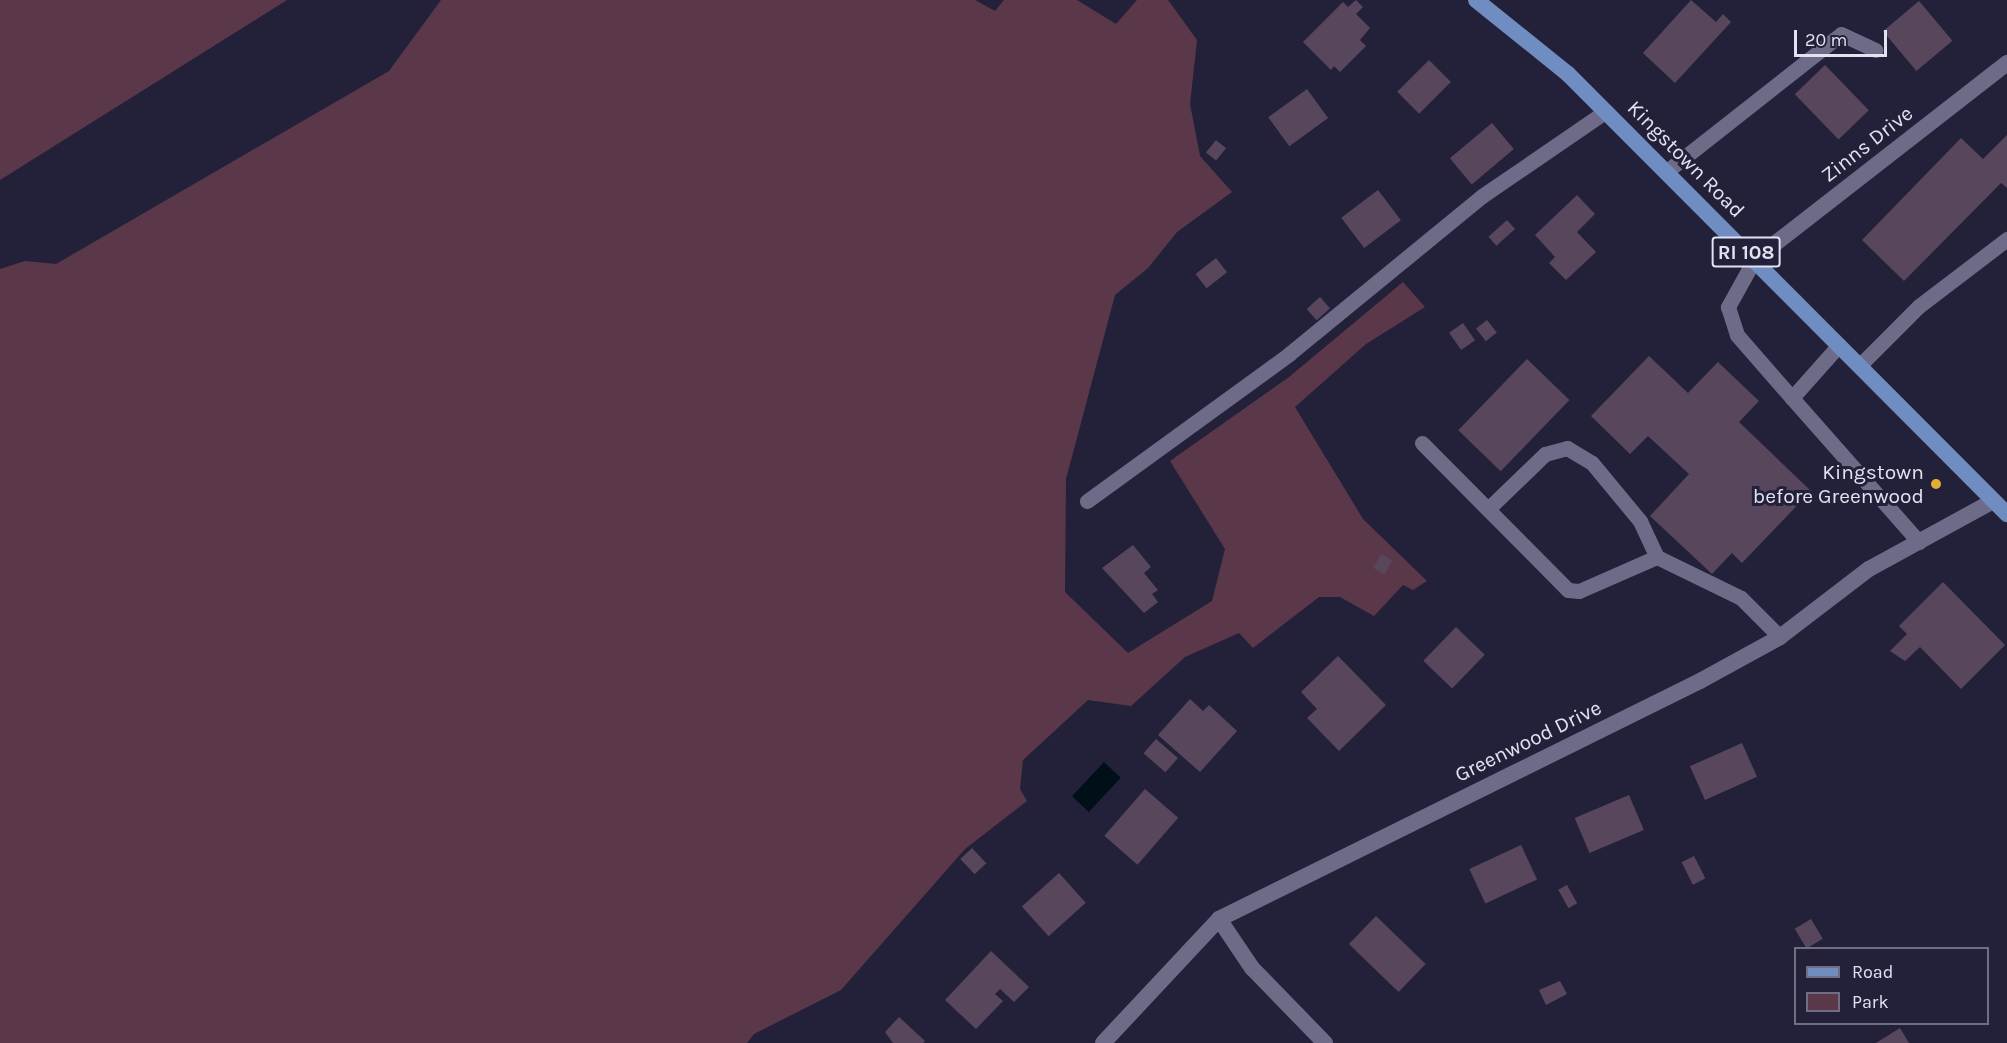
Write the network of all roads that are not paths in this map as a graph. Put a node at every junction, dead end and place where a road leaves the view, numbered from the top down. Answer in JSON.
{"nodes":[{"id":1,"x":1476,"y":0,"type":"edge"},
{"id":2,"x":1875,"y":50,"type":"dead end"},
{"id":3,"x":2007,"y":63,"type":"edge"},
{"id":4,"x":1606,"y":111,"type":"junction"},
{"id":5,"x":1667,"y":171,"type":"junction"},
{"id":6,"x":2007,"y":239,"type":"edge"},
{"id":7,"x":1754,"y":261,"type":"junction"},
{"id":8,"x":1839,"y":345,"type":"junction"},
{"id":9,"x":1860,"y":365,"type":"junction"},
{"id":10,"x":1792,"y":398,"type":"junction"},
{"id":11,"x":1422,"y":443,"type":"dead end"},
{"id":12,"x":1087,"y":501,"type":"dead end"},
{"id":13,"x":1994,"y":501,"type":"junction"},
{"id":14,"x":1488,"y":509,"type":"junction"},
{"id":15,"x":2007,"y":514,"type":"edge"},
{"id":16,"x":1919,"y":542,"type":"junction"},
{"id":17,"x":1657,"y":557,"type":"junction"},
{"id":18,"x":1780,"y":637,"type":"junction"},
{"id":19,"x":1219,"y":919,"type":"junction"},
{"id":20,"x":1103,"y":1043,"type":"edge"},
{"id":21,"x":1325,"y":1043,"type":"edge"}],
"edges":[{"from":1,"to":4,"type":"main road","name":"Kingstown Road","number":"RI 108"},
{"from":2,"to":5,"type":"lane"},
{"from":3,"to":7,"type":"street","name":"Zinns Drive"},
{"from":4,"to":5,"type":"main road","name":"Kingstown Road","number":"RI 108"},
{"from":4,"to":12,"type":"lane"},
{"from":5,"to":7,"type":"main road","name":"Kingstown Road","number":"RI 108"},
{"from":6,"to":9,"type":"lane"},
{"from":7,"to":8,"type":"main road","name":"Kingstown Road","number":"RI 108"},
{"from":7,"to":10,"type":"lane"},
{"from":8,"to":9,"type":"main road","name":"Kingstown Road","number":"RI 108"},
{"from":8,"to":10,"type":"lane"},
{"from":9,"to":13,"type":"main road","name":"Kingstown Road","number":"RI 108"},
{"from":10,"to":16,"type":"lane"},
{"from":11,"to":14,"type":"lane"},
{"from":13,"to":15,"type":"main road","name":"Kingstown Road","number":"RI 108"},
{"from":13,"to":16,"type":"street","name":"Greenwood Drive"},
{"from":14,"to":17,"type":"lane"},
{"from":14,"to":17,"type":"lane"},
{"from":16,"to":18,"type":"street","name":"Greenwood Drive"},
{"from":17,"to":18,"type":"lane"},
{"from":18,"to":19,"type":"street","name":"Greenwood Drive"},
{"from":19,"to":20,"type":"street","name":"Greenwood Drive"},
{"from":19,"to":21,"type":"street"}]}
